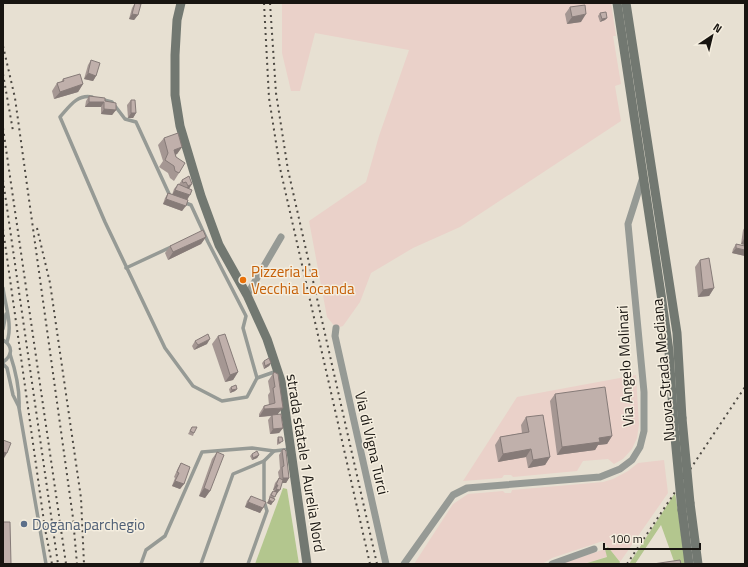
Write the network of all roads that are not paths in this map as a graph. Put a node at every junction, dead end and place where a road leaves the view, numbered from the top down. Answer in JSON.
{"nodes":[{"id":1,"x":181,"y":3,"type":"edge"},
{"id":2,"x":616,"y":3,"type":"edge"},
{"id":3,"x":626,"y":3,"type":"edge"},
{"id":4,"x":648,"y":176,"type":"junction"},
{"id":5,"x":174,"y":198,"type":"edge"},
{"id":6,"x":180,"y":200,"type":"edge"},
{"id":7,"x":203,"y":232,"type":"junction"},
{"id":8,"x":196,"y":235,"type":"edge"},
{"id":9,"x":281,"y":237,"type":"dead end"},
{"id":10,"x":175,"y":245,"type":"edge"},
{"id":11,"x":126,"y":268,"type":"junction"},
{"id":12,"x":3,"y":288,"type":"edge"},
{"id":13,"x":247,"y":295,"type":"junction"},
{"id":14,"x":6,"y":311,"type":"junction"},
{"id":15,"x":336,"y":328,"type":"dead end"},
{"id":16,"x":3,"y":329,"type":"edge"},
{"id":17,"x":3,"y":340,"type":"edge"},
{"id":18,"x":7,"y":342,"type":"junction"},
{"id":19,"x":10,"y":354,"type":"junction"},
{"id":20,"x":3,"y":363,"type":"edge"},
{"id":21,"x":278,"y":371,"type":"junction"},
{"id":22,"x":257,"y":378,"type":"junction"},
{"id":23,"x":19,"y":408,"type":"junction"},
{"id":24,"x":292,"y":449,"type":"junction"},
{"id":25,"x":274,"y":451,"type":"junction"},
{"id":26,"x":264,"y":461,"type":"junction"},
{"id":27,"x":594,"y":549,"type":"dead end"},
{"id":28,"x":46,"y":564,"type":"edge"},
{"id":29,"x":141,"y":564,"type":"edge"},
{"id":30,"x":201,"y":564,"type":"edge"},
{"id":31,"x":248,"y":564,"type":"edge"},
{"id":32,"x":307,"y":564,"type":"edge"},
{"id":33,"x":386,"y":564,"type":"edge"},
{"id":34,"x":404,"y":564,"type":"edge"},
{"id":35,"x":552,"y":564,"type":"edge"},
{"id":36,"x":689,"y":564,"type":"edge"},
{"id":37,"x":698,"y":564,"type":"edge"}],
"edges":[{"from":1,"to":13,"type":"street","name":"strada statale 1 Aurelia Nord"},
{"from":2,"to":4,"type":"street","name":"Via Angelo Molinari"},
{"from":3,"to":4,"type":"street","name":"Via Angelo Molinari"},
{"from":4,"to":34,"type":"street","name":"Via Angelo Molinari"},
{"from":4,"to":36,"type":"street","name":"Nuova Strada Mediana","bridge":true},
{"from":4,"to":37,"type":"street","name":"Nuova Strada Mediana","bridge":true},
{"from":5,"to":11,"type":"lane"},
{"from":6,"to":7,"type":"lane"},
{"from":7,"to":8,"type":"lane"},
{"from":7,"to":22,"type":"lane"},
{"from":9,"to":13,"type":"street"},
{"from":10,"to":11,"type":"lane"},
{"from":11,"to":22,"type":"lane"},
{"from":12,"to":14,"type":"lane"},
{"from":13,"to":21,"type":"street","name":"strada statale 1 Aurelia Nord"},
{"from":14,"to":16,"type":"lane"},
{"from":14,"to":18,"type":"lane"},
{"from":15,"to":33,"type":"street","name":"Via di Vigna Turci"},
{"from":17,"to":18,"type":"lane"},
{"from":18,"to":19,"type":"lane"},
{"from":19,"to":20,"type":"lane"},
{"from":19,"to":23,"type":"lane"},
{"from":20,"to":23,"type":"lane"},
{"from":21,"to":22,"type":"lane"},
{"from":21,"to":24,"type":"street","name":"strada statale 1 Aurelia Nord"},
{"from":23,"to":28,"type":"lane"},
{"from":24,"to":25,"type":"lane"},
{"from":24,"to":32,"type":"street","name":"strada statale 1 Aurelia Nord"},
{"from":25,"to":26,"type":"lane"},
{"from":25,"to":29,"type":"lane"},
{"from":26,"to":30,"type":"lane"},
{"from":26,"to":31,"type":"lane"},
{"from":27,"to":35,"type":"street"}]}
